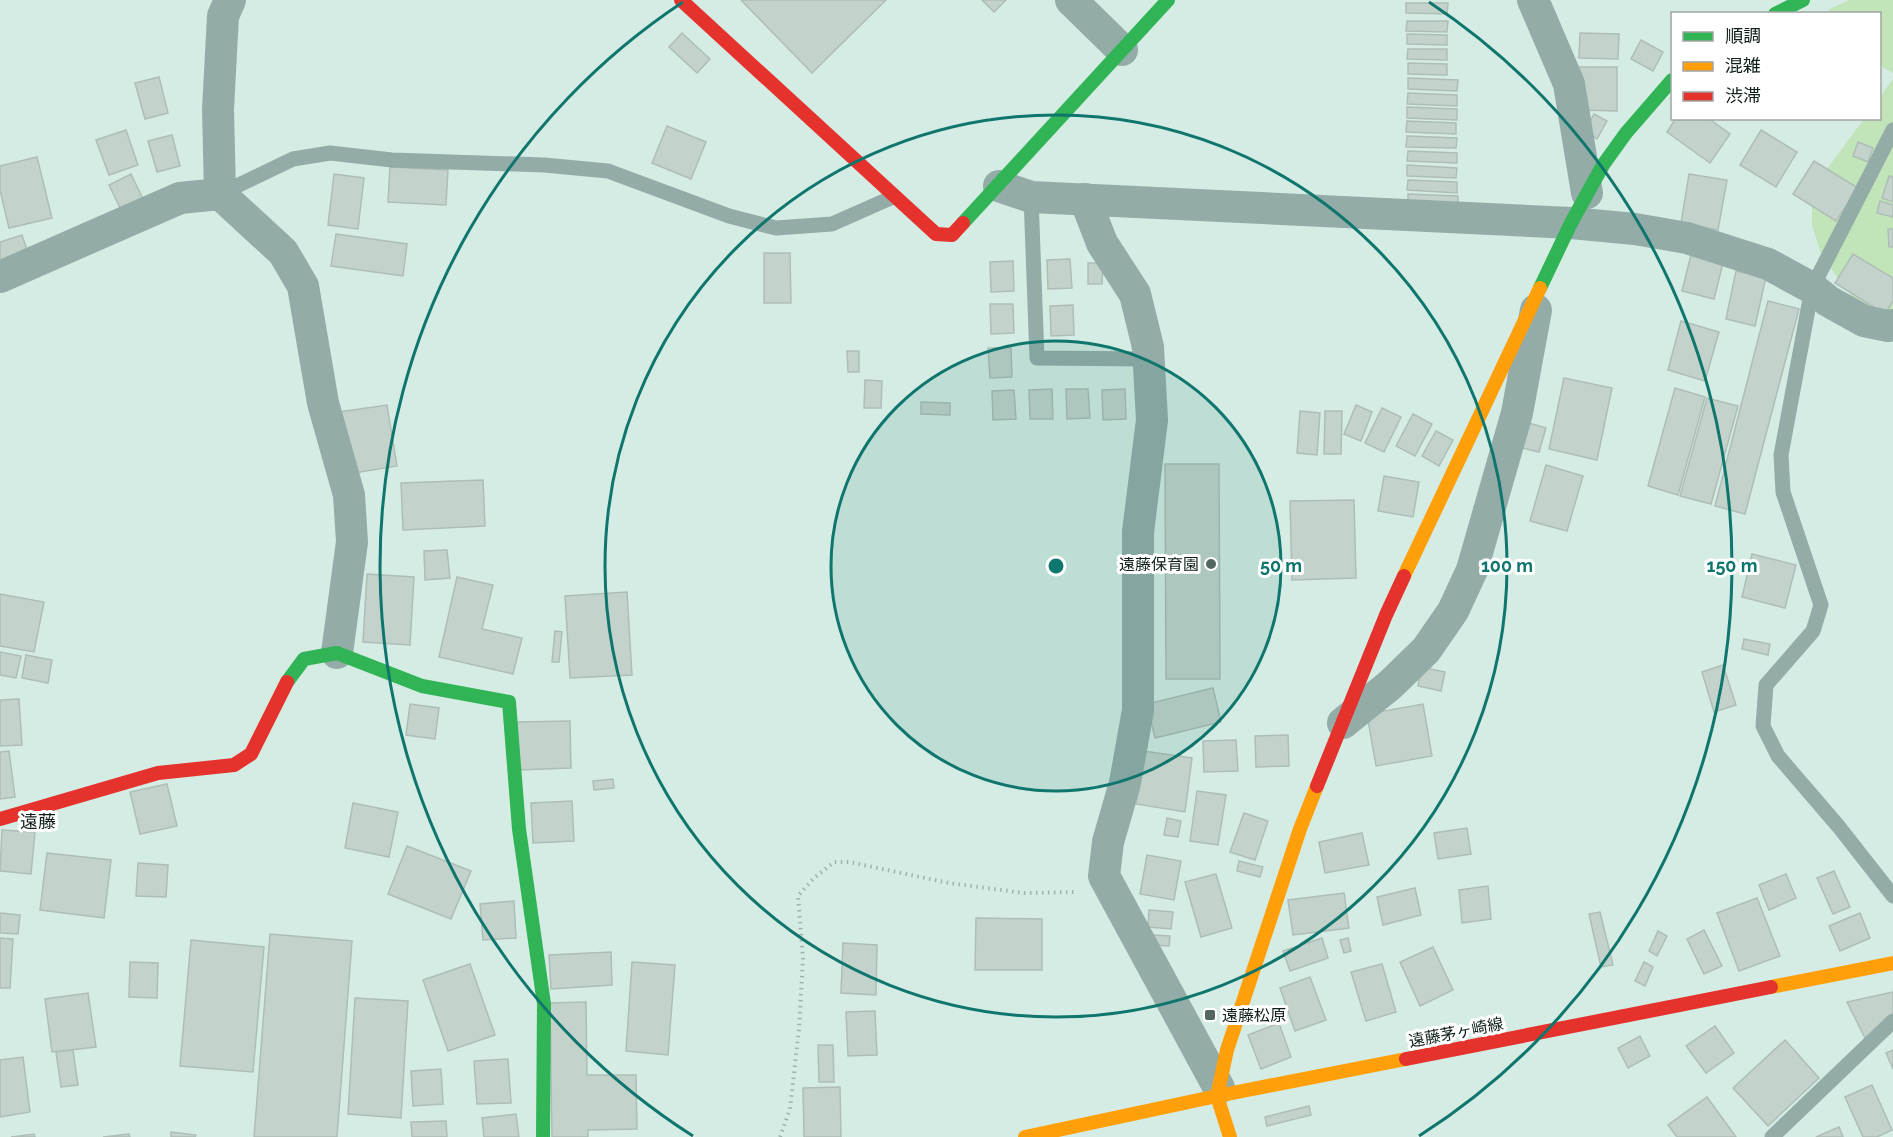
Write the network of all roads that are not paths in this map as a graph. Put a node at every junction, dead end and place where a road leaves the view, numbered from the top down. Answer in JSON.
{"nodes":[{"id":1,"x":230,"y":0,"type":"edge"},
{"id":2,"x":681,"y":0,"type":"edge"},
{"id":3,"x":1071,"y":0,"type":"edge"},
{"id":4,"x":1168,"y":0,"type":"edge"},
{"id":5,"x":1533,"y":0,"type":"edge"},
{"id":6,"x":1803,"y":0,"type":"edge"},
{"id":7,"x":1779,"y":12,"type":"edge"},
{"id":8,"x":1122,"y":50,"type":"junction"},
{"id":9,"x":1671,"y":81,"type":"edge"},
{"id":10,"x":1893,"y":130,"type":"edge"},
{"id":11,"x":999,"y":186,"type":"junction"},
{"id":12,"x":1587,"y":193,"type":"junction"},
{"id":13,"x":220,"y":194,"type":"junction"},
{"id":14,"x":893,"y":196,"type":"junction"},
{"id":15,"x":1031,"y":197,"type":"junction"},
{"id":16,"x":1085,"y":199,"type":"junction"},
{"id":17,"x":1571,"y":223,"type":"junction"},
{"id":18,"x":0,"y":278,"type":"edge"},
{"id":19,"x":1540,"y":288,"type":"junction"},
{"id":20,"x":1812,"y":288,"type":"junction"},
{"id":21,"x":1893,"y":325,"type":"edge"},
{"id":22,"x":1149,"y":359,"type":"junction"},
{"id":23,"x":337,"y":653,"type":"junction"},
{"id":24,"x":1343,"y":723,"type":"junction"},
{"id":25,"x":0,"y":819,"type":"edge"},
{"id":26,"x":1893,"y":896,"type":"edge"},
{"id":27,"x":1893,"y":963,"type":"edge"},
{"id":28,"x":1893,"y":1021,"type":"edge"},
{"id":29,"x":1218,"y":1092,"type":"junction"},
{"id":30,"x":543,"y":1137,"type":"edge"},
{"id":31,"x":1025,"y":1137,"type":"edge"},
{"id":32,"x":1230,"y":1137,"type":"edge"},
{"id":33,"x":1772,"y":1137,"type":"edge"}],
"edges":[{"from":1,"to":13,"type":"street"},
{"from":2,"to":14,"type":"street"},
{"from":3,"to":8,"type":"street"},
{"from":4,"to":8,"type":"street"},
{"from":5,"to":12,"type":"street"},
{"from":6,"to":7,"type":"street"},
{"from":8,"to":11,"type":"street"},
{"from":9,"to":12,"type":"street"},
{"from":10,"to":20,"type":"lane"},
{"from":11,"to":14,"type":"street"},
{"from":11,"to":15,"type":"street"},
{"from":12,"to":17,"type":"street"},
{"from":13,"to":14,"type":"lane"},
{"from":13,"to":18,"type":"street"},
{"from":13,"to":23,"type":"street"},
{"from":15,"to":16,"type":"street"},
{"from":15,"to":22,"type":"lane"},
{"from":16,"to":17,"type":"street"},
{"from":16,"to":22,"type":"street"},
{"from":17,"to":19,"type":"street"},
{"from":17,"to":20,"type":"street"},
{"from":19,"to":24,"type":"street"},
{"from":19,"to":24,"type":"street"},
{"from":20,"to":21,"type":"street"},
{"from":20,"to":26,"type":"lane"},
{"from":22,"to":29,"type":"street"},
{"from":23,"to":25,"type":"street"},
{"from":23,"to":30,"type":"street"},
{"from":24,"to":29,"type":"street"},
{"from":27,"to":29,"type":"street","name":"遠藤茅ヶ崎線"},
{"from":28,"to":33,"type":"lane"},
{"from":29,"to":31,"type":"street","name":"遠藤茅ヶ崎線"},
{"from":29,"to":32,"type":"street"}]}
